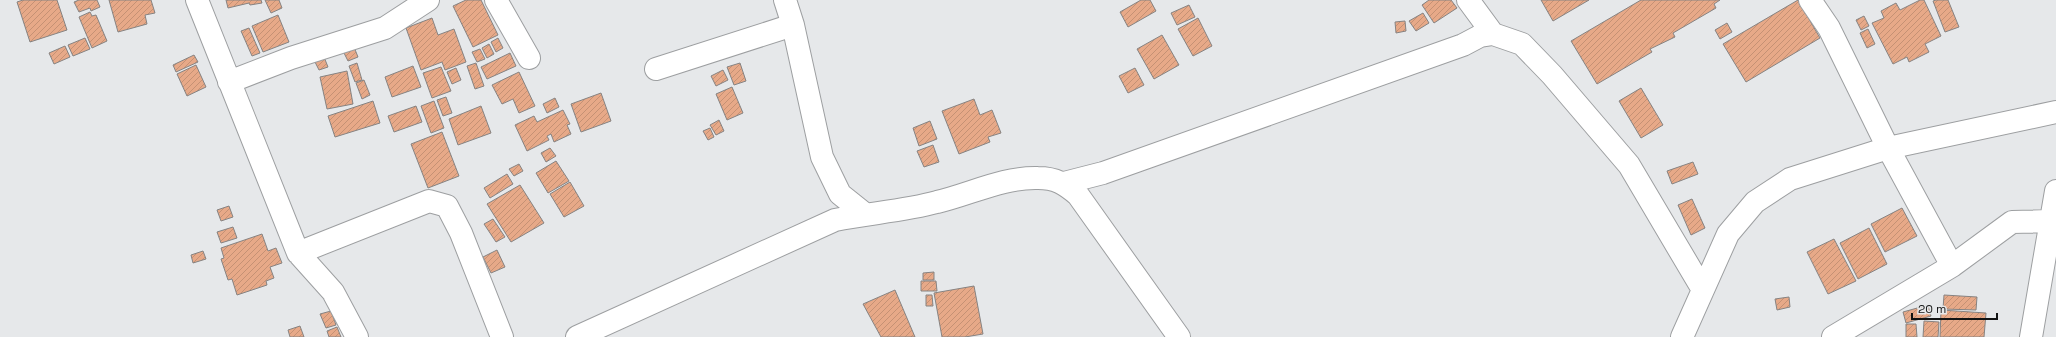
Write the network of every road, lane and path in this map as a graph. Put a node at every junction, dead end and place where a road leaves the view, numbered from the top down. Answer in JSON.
{"nodes":[{"id":1,"x":197,"y":0,"type":"edge"},
{"id":2,"x":428,"y":0,"type":"edge"},
{"id":3,"x":496,"y":0,"type":"edge"},
{"id":4,"x":785,"y":0,"type":"edge"},
{"id":5,"x":1468,"y":0,"type":"edge"},
{"id":6,"x":1810,"y":0,"type":"edge"},
{"id":7,"x":793,"y":25,"type":"junction"},
{"id":8,"x":1494,"y":34,"type":"junction"},
{"id":9,"x":529,"y":58,"type":"dead end"},
{"id":10,"x":656,"y":69,"type":"dead end"},
{"id":11,"x":228,"y":82,"type":"junction"},
{"id":12,"x":2056,"y":112,"type":"edge"},
{"id":13,"x":1888,"y":148,"type":"junction"},
{"id":14,"x":1064,"y":183,"type":"junction"},
{"id":15,"x":2056,"y":191,"type":"edge"},
{"id":16,"x":865,"y":214,"type":"junction"},
{"id":17,"x":2050,"y":221,"type":"junction"},
{"id":18,"x":298,"y":253,"type":"junction"},
{"id":19,"x":1952,"y":266,"type":"junction"},
{"id":20,"x":1703,"y":290,"type":"junction"},
{"id":21,"x":357,"y":337,"type":"edge"},
{"id":22,"x":502,"y":337,"type":"edge"},
{"id":23,"x":577,"y":337,"type":"edge"},
{"id":24,"x":1179,"y":337,"type":"edge"},
{"id":25,"x":1682,"y":337,"type":"edge"},
{"id":26,"x":1832,"y":337,"type":"edge"},
{"id":27,"x":2031,"y":337,"type":"edge"}],
"edges":[{"from":1,"to":11,"type":"street"},
{"from":2,"to":11,"type":"street"},
{"from":3,"to":9,"type":"street"},
{"from":4,"to":7,"type":"street"},
{"from":5,"to":8,"type":"street"},
{"from":6,"to":13,"type":"street"},
{"from":7,"to":10,"type":"street"},
{"from":7,"to":16,"type":"street"},
{"from":8,"to":14,"type":"street"},
{"from":8,"to":20,"type":"street"},
{"from":11,"to":18,"type":"street"},
{"from":12,"to":13,"type":"street"},
{"from":13,"to":19,"type":"street"},
{"from":13,"to":20,"type":"street"},
{"from":14,"to":16,"type":"street"},
{"from":14,"to":24,"type":"street"},
{"from":15,"to":17,"type":"street"},
{"from":16,"to":23,"type":"street"},
{"from":17,"to":19,"type":"street"},
{"from":17,"to":27,"type":"street"},
{"from":18,"to":21,"type":"street"},
{"from":18,"to":22,"type":"street"},
{"from":19,"to":26,"type":"street"},
{"from":20,"to":25,"type":"street"}]}
